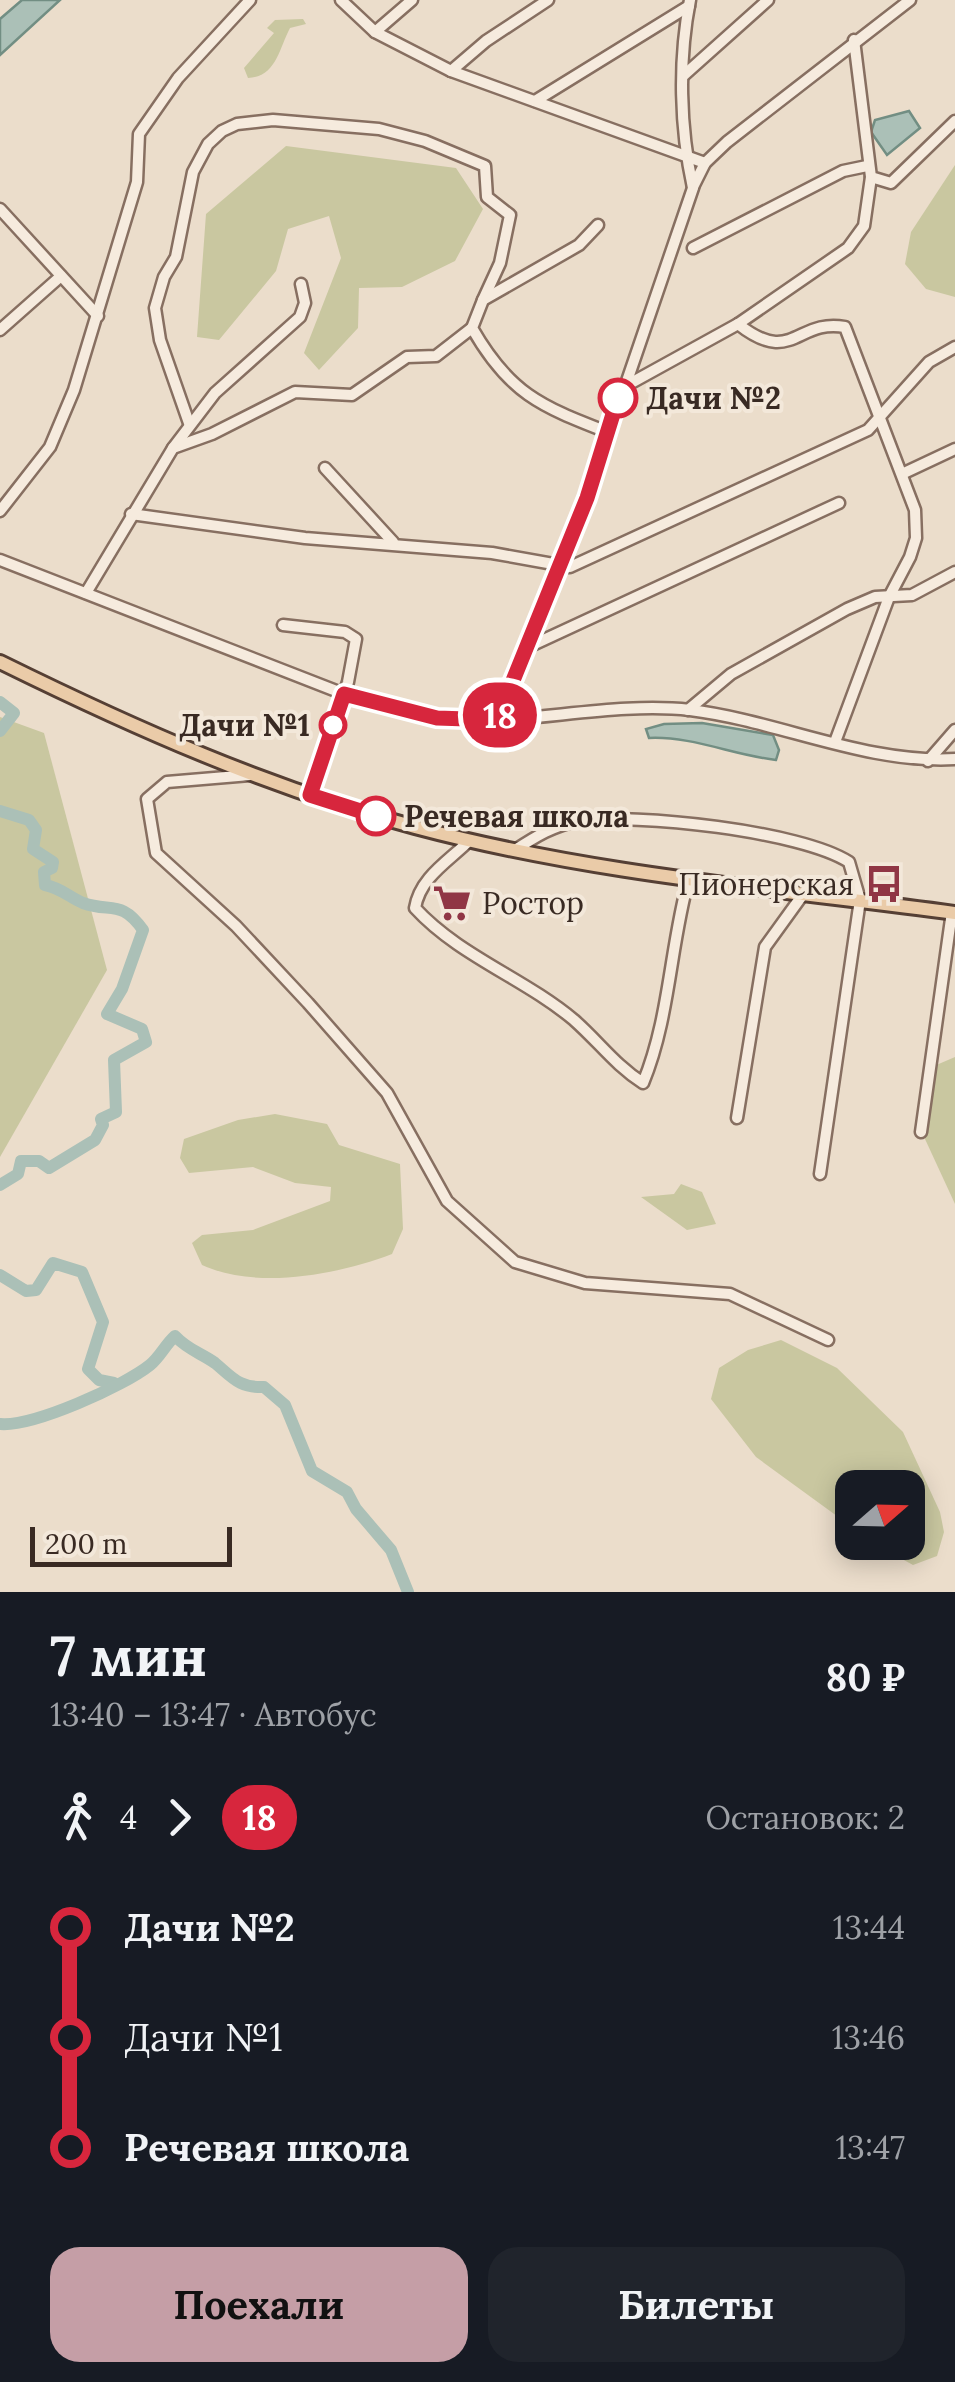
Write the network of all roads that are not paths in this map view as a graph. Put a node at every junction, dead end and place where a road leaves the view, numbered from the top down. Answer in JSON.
{"nodes":[{"id":1,"x":250,"y":0,"type":"edge"},
{"id":2,"x":341,"y":0,"type":"edge"},
{"id":3,"x":412,"y":0,"type":"edge"},
{"id":4,"x":548,"y":0,"type":"edge"},
{"id":5,"x":768,"y":0,"type":"edge"},
{"id":6,"x":910,"y":0,"type":"edge"},
{"id":7,"x":689,"y":3,"type":"edge"},
{"id":8,"x":376,"y":32,"type":"junction"},
{"id":9,"x":854,"y":40,"type":"junction"},
{"id":10,"x":452,"y":71,"type":"junction"},
{"id":11,"x":683,"y":76,"type":"junction"},
{"id":12,"x":535,"y":101,"type":"junction"},
{"id":13,"x":955,"y":121,"type":"edge"},
{"id":14,"x":686,"y":156,"type":"junction"},
{"id":15,"x":705,"y":163,"type":"junction"},
{"id":16,"x":869,"y":172,"type":"junction"},
{"id":17,"x":693,"y":188,"type":"junction"},
{"id":18,"x":0,"y":209,"type":"edge"},
{"id":19,"x":598,"y":225,"type":"dead end"},
{"id":20,"x":693,"y":248,"type":"dead end"},
{"id":21,"x":61,"y":276,"type":"junction"},
{"id":22,"x":300,"y":284,"type":"dead end"},
{"id":23,"x":483,"y":300,"type":"junction"},
{"id":24,"x":98,"y":316,"type":"junction"},
{"id":25,"x":738,"y":324,"type":"junction"},
{"id":26,"x":472,"y":328,"type":"junction"},
{"id":27,"x":0,"y":330,"type":"edge"},
{"id":28,"x":955,"y":348,"type":"edge"},
{"id":29,"x":621,"y":388,"type":"junction"},
{"id":30,"x":882,"y":420,"type":"junction"},
{"id":31,"x":190,"y":423,"type":"junction"},
{"id":32,"x":607,"y":432,"type":"junction"},
{"id":33,"x":173,"y":448,"type":"junction"},
{"id":34,"x":955,"y":449,"type":"edge"},
{"id":35,"x":325,"y":468,"type":"dead end"},
{"id":36,"x":904,"y":473,"type":"junction"},
{"id":37,"x":839,"y":503,"type":"dead end"},
{"id":38,"x":0,"y":511,"type":"edge"},
{"id":39,"x":131,"y":514,"type":"junction"},
{"id":40,"x":394,"y":543,"type":"junction"},
{"id":41,"x":0,"y":560,"type":"edge"},
{"id":42,"x":556,"y":564,"type":"junction"},
{"id":43,"x":955,"y":572,"type":"edge"},
{"id":44,"x":86,"y":593,"type":"junction"},
{"id":45,"x":889,"y":598,"type":"junction"},
{"id":46,"x":283,"y":625,"type":"dead end"},
{"id":47,"x":523,"y":650,"type":"junction"},
{"id":48,"x":0,"y":662,"type":"edge"},
{"id":49,"x":344,"y":694,"type":"junction"},
{"id":50,"x":688,"y":710,"type":"junction"},
{"id":51,"x":497,"y":720,"type":"junction"},
{"id":52,"x":955,"y":730,"type":"edge"},
{"id":53,"x":835,"y":742,"type":"junction"},
{"id":54,"x":955,"y":760,"type":"edge"},
{"id":55,"x":928,"y":761,"type":"junction"},
{"id":56,"x":256,"y":775,"type":"junction"},
{"id":57,"x":310,"y":795,"type":"junction"},
{"id":58,"x":470,"y":840,"type":"junction"},
{"id":59,"x":516,"y":850,"type":"junction"},
{"id":60,"x":688,"y":878,"type":"junction"},
{"id":61,"x":804,"y":893,"type":"junction"},
{"id":62,"x":860,"y":900,"type":"junction"},
{"id":63,"x":953,"y":912,"type":"edge"},
{"id":64,"x":737,"y":1118,"type":"dead end"},
{"id":65,"x":920,"y":1132,"type":"dead end"},
{"id":66,"x":820,"y":1174,"type":"dead end"},
{"id":67,"x":828,"y":1340,"type":"dead end"}],
"edges":[{"from":1,"to":24,"type":"street"},
{"from":2,"to":8,"type":"street"},
{"from":3,"to":8,"type":"street"},
{"from":4,"to":10,"type":"street"},
{"from":5,"to":11,"type":"street"},
{"from":6,"to":9,"type":"street"},
{"from":7,"to":11,"type":"street"},
{"from":7,"to":12,"type":"street"},
{"from":8,"to":10,"type":"street"},
{"from":9,"to":15,"type":"street"},
{"from":9,"to":16,"type":"street"},
{"from":10,"to":12,"type":"street"},
{"from":11,"to":14,"type":"street"},
{"from":12,"to":14,"type":"street"},
{"from":13,"to":16,"type":"street"},
{"from":14,"to":15,"type":"street"},
{"from":14,"to":17,"type":"street"},
{"from":15,"to":17,"type":"street"},
{"from":16,"to":20,"type":"street"},
{"from":16,"to":25,"type":"street"},
{"from":17,"to":29,"type":"street"},
{"from":18,"to":21,"type":"street"},
{"from":19,"to":23,"type":"street"},
{"from":21,"to":24,"type":"street"},
{"from":21,"to":27,"type":"street"},
{"from":22,"to":31,"type":"street"},
{"from":23,"to":26,"type":"street"},
{"from":23,"to":31,"type":"street"},
{"from":24,"to":38,"type":"street"},
{"from":25,"to":29,"type":"street"},
{"from":25,"to":30,"type":"street"},
{"from":26,"to":32,"type":"street"},
{"from":26,"to":33,"type":"street"},
{"from":28,"to":30,"type":"street"},
{"from":29,"to":32,"type":"street"},
{"from":30,"to":36,"type":"street"},
{"from":30,"to":42,"type":"street"},
{"from":31,"to":33,"type":"street"},
{"from":32,"to":42,"type":"street"},
{"from":33,"to":39,"type":"street"},
{"from":34,"to":36,"type":"street"},
{"from":35,"to":40,"type":"street"},
{"from":36,"to":45,"type":"street"},
{"from":37,"to":47,"type":"street"},
{"from":39,"to":40,"type":"street"},
{"from":39,"to":44,"type":"street"},
{"from":40,"to":42,"type":"street"},
{"from":41,"to":44,"type":"street"},
{"from":42,"to":47,"type":"street"},
{"from":43,"to":45,"type":"street"},
{"from":44,"to":49,"type":"street"},
{"from":45,"to":50,"type":"street"},
{"from":45,"to":53,"type":"street"},
{"from":46,"to":49,"type":"street"},
{"from":47,"to":51,"type":"street"},
{"from":48,"to":56,"type":"main road"},
{"from":49,"to":51,"type":"street"},
{"from":49,"to":57,"type":"street"},
{"from":50,"to":51,"type":"street"},
{"from":50,"to":53,"type":"street"},
{"from":52,"to":55,"type":"street"},
{"from":53,"to":55,"type":"street"},
{"from":54,"to":55,"type":"street"},
{"from":56,"to":57,"type":"main road"},
{"from":56,"to":67,"type":"street"},
{"from":57,"to":58,"type":"main road"},
{"from":58,"to":59,"type":"main road"},
{"from":58,"to":60,"type":"street"},
{"from":59,"to":60,"type":"main road"},
{"from":59,"to":62,"type":"street"},
{"from":60,"to":61,"type":"main road"},
{"from":61,"to":62,"type":"main road"},
{"from":61,"to":64,"type":"street"},
{"from":62,"to":63,"type":"main road"},
{"from":62,"to":66,"type":"street"},
{"from":63,"to":65,"type":"street"}]}
